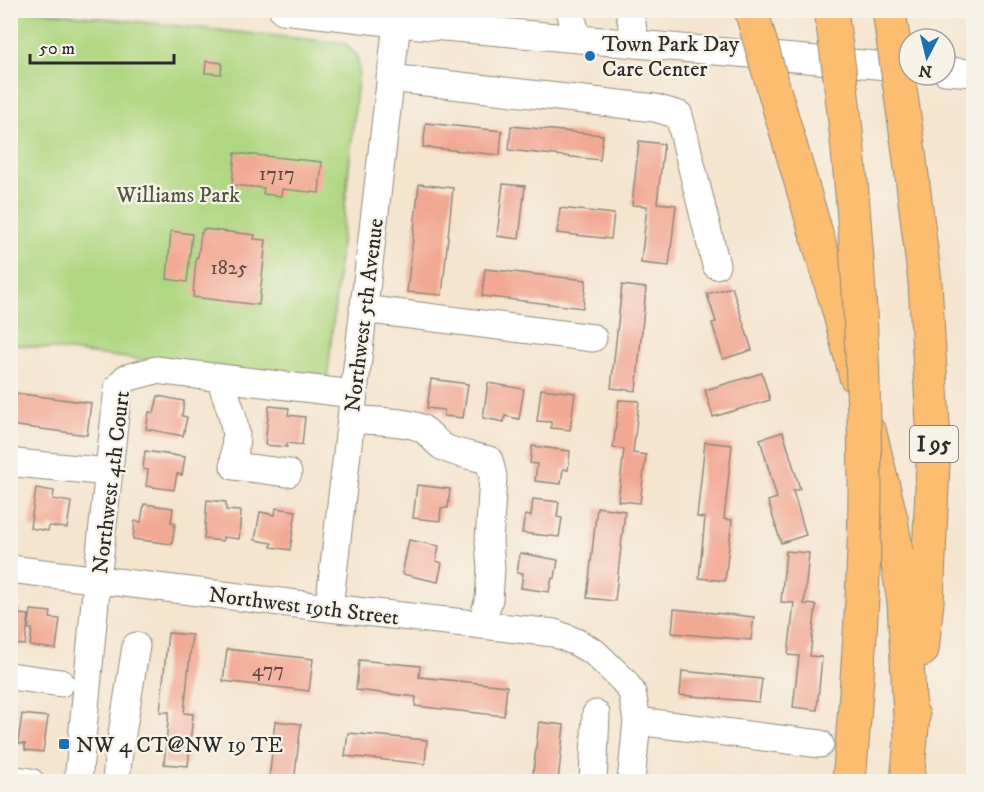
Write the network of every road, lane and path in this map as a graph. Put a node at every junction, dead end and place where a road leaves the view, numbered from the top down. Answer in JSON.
{"nodes":[{"id":1,"x":283,"y":10,"type":"edge"},
{"id":2,"x":570,"y":10,"type":"edge"},
{"id":3,"x":629,"y":10,"type":"edge"},
{"id":4,"x":751,"y":10,"type":"edge"},
{"id":5,"x":831,"y":10,"type":"edge"},
{"id":6,"x":889,"y":10,"type":"edge"},
{"id":7,"x":397,"y":22,"type":"junction"},
{"id":8,"x":577,"y":38,"type":"junction"},
{"id":9,"x":636,"y":44,"type":"junction"},
{"id":10,"x":897,"y":67,"type":"edge"},
{"id":11,"x":957,"y":72,"type":"edge"},
{"id":12,"x":974,"y":73,"type":"edge"},
{"id":13,"x":390,"y":78,"type":"junction"},
{"id":14,"x":716,"y":265,"type":"dead end"},
{"id":15,"x":363,"y":309,"type":"junction"},
{"id":16,"x":593,"y":338,"type":"dead end"},
{"id":17,"x":220,"y":378,"type":"junction"},
{"id":18,"x":352,"y":407,"type":"junction"},
{"id":19,"x":10,"y":460,"type":"edge"},
{"id":20,"x":109,"y":472,"type":"junction"},
{"id":21,"x":288,"y":473,"type":"dead end"},
{"id":22,"x":10,"y":569,"type":"edge"},
{"id":23,"x":97,"y":580,"type":"junction"},
{"id":24,"x":329,"y":608,"type":"junction"},
{"id":25,"x":481,"y":625,"type":"junction"},
{"id":26,"x":136,"y":646,"type":"dead end"},
{"id":27,"x":10,"y":676,"type":"edge"},
{"id":28,"x":61,"y":683,"type":"dead end"},
{"id":29,"x":596,"y":714,"type":"dead end"},
{"id":30,"x":637,"y":722,"type":"junction"},
{"id":31,"x":911,"y":736,"type":"junction"},
{"id":32,"x":820,"y":744,"type":"dead end"},
{"id":33,"x":122,"y":767,"type":"edge"},
{"id":34,"x":79,"y":768,"type":"edge"},
{"id":35,"x":10,"y":779,"type":"edge"},
{"id":36,"x":31,"y":782,"type":"edge"},
{"id":37,"x":593,"y":782,"type":"edge"},
{"id":38,"x":631,"y":782,"type":"edge"},
{"id":39,"x":849,"y":782,"type":"edge"},
{"id":40,"x":907,"y":782,"type":"edge"}],
"edges":[{"from":1,"to":7,"type":"street"},
{"from":2,"to":8,"type":"street"},
{"from":3,"to":9,"type":"street"},
{"from":4,"to":31,"type":"highway","bridge":true},
{"from":5,"to":39,"type":"highway","bridge":true},
{"from":6,"to":31,"type":"highway","number":"I 95","bridge":true},
{"from":7,"to":8,"type":"street"},
{"from":7,"to":13,"type":"street","name":"Northwest 5th Avenue"},
{"from":8,"to":9,"type":"street"},
{"from":9,"to":10,"type":"street"},
{"from":11,"to":12,"type":"street"},
{"from":13,"to":14,"type":"street"},
{"from":13,"to":15,"type":"street","name":"Northwest 5th Avenue"},
{"from":15,"to":16,"type":"street"},
{"from":15,"to":18,"type":"street","name":"Northwest 5th Avenue"},
{"from":17,"to":18,"type":"street","name":"Northwest 4th Court"},
{"from":17,"to":20,"type":"street","name":"Northwest 4th Court"},
{"from":17,"to":21,"type":"street"},
{"from":18,"to":24,"type":"street","name":"Northwest 5th Avenue"},
{"from":18,"to":25,"type":"street","name":"Northwest 4th Court"},
{"from":19,"to":20,"type":"street"},
{"from":20,"to":23,"type":"street","name":"Northwest 4th Court"},
{"from":22,"to":23,"type":"street","name":"Northwest 19th Street"},
{"from":23,"to":24,"type":"street","name":"Northwest 19th Street"},
{"from":23,"to":34,"type":"street","name":"Northwest 4th Court"},
{"from":24,"to":25,"type":"street","name":"Northwest 19th Street"},
{"from":25,"to":30,"type":"street","name":"Northwest 19th Street"},
{"from":26,"to":33,"type":"street"},
{"from":27,"to":28,"type":"street"},
{"from":29,"to":37,"type":"street"},
{"from":30,"to":32,"type":"street"},
{"from":30,"to":38,"type":"street","name":"Northwest 19th Street"},
{"from":31,"to":40,"type":"highway","number":"I 95"},
{"from":33,"to":34,"type":"street"},
{"from":35,"to":36,"type":"street"}]}
